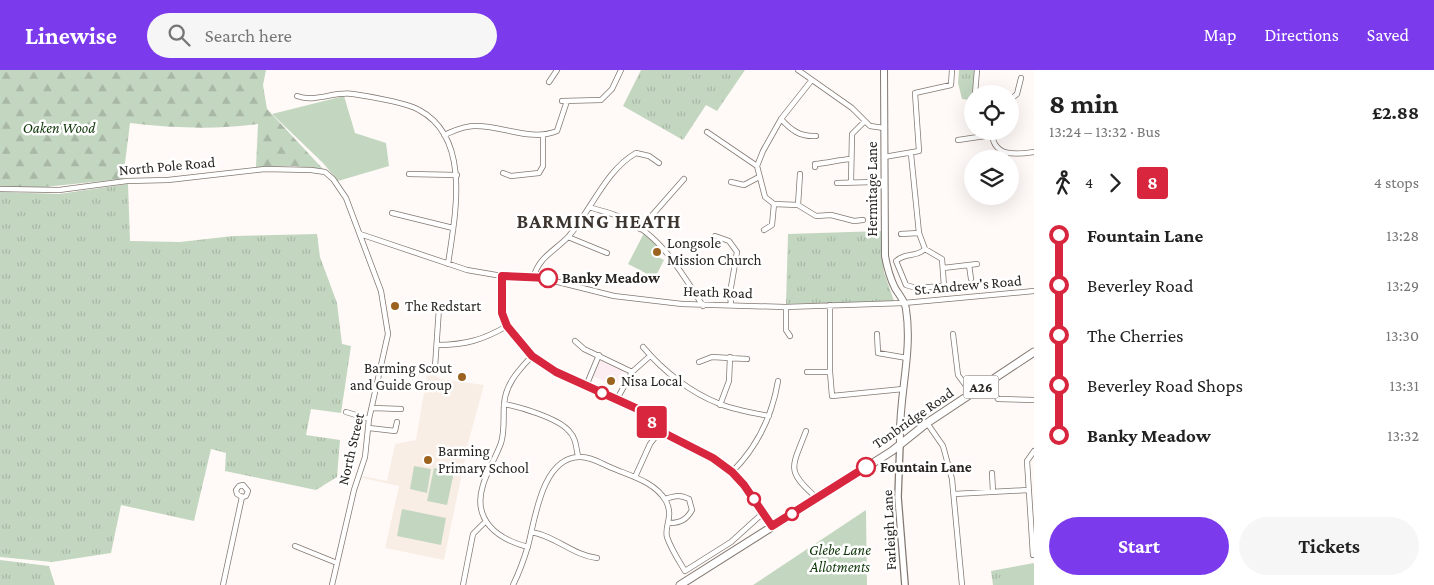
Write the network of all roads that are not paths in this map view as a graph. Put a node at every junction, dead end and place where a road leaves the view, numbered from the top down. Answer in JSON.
{"nodes":[{"id":1,"x":556,"y":70,"type":"edge"},
{"id":2,"x":621,"y":70,"type":"edge"},
{"id":3,"x":798,"y":70,"type":"edge"},
{"id":4,"x":884,"y":70,"type":"edge"},
{"id":5,"x":952,"y":70,"type":"edge"},
{"id":6,"x":977,"y":70,"type":"edge"},
{"id":7,"x":1021,"y":78,"type":"dead end"},
{"id":8,"x":811,"y":80,"type":"junction"},
{"id":9,"x":549,"y":82,"type":"dead end"},
{"id":10,"x":976,"y":85,"type":"edge"},
{"id":11,"x":1019,"y":86,"type":"edge"},
{"id":12,"x":297,"y":96,"type":"dead end"},
{"id":13,"x":781,"y":119,"type":"junction"},
{"id":14,"x":865,"y":122,"type":"junction"},
{"id":15,"x":884,"y":128,"type":"junction"},
{"id":16,"x":707,"y":132,"type":"dead end"},
{"id":17,"x":444,"y":135,"type":"junction"},
{"id":18,"x":544,"y":136,"type":"junction"},
{"id":19,"x":816,"y":136,"type":"dead end"},
{"id":20,"x":964,"y":139,"type":"edge"},
{"id":21,"x":958,"y":140,"type":"dead end"},
{"id":22,"x":995,"y":140,"type":"edge"},
{"id":23,"x":1034,"y":152,"type":"edge"},
{"id":24,"x":911,"y":154,"type":"junction"},
{"id":25,"x":884,"y":157,"type":"junction"},
{"id":26,"x":852,"y":159,"type":"junction"},
{"id":27,"x":658,"y":164,"type":"dead end"},
{"id":28,"x":757,"y":166,"type":"junction"},
{"id":29,"x":815,"y":167,"type":"dead end"},
{"id":30,"x":503,"y":173,"type":"dead end"},
{"id":31,"x":409,"y":174,"type":"dead end"},
{"id":32,"x":800,"y":174,"type":"dead end"},
{"id":33,"x":457,"y":176,"type":"junction"},
{"id":34,"x":759,"y":178,"type":"junction"},
{"id":35,"x":333,"y":179,"type":"joint"},
{"id":36,"x":684,"y":179,"type":"dead end"},
{"id":37,"x":732,"y":182,"type":"dead end"},
{"id":38,"x":851,"y":182,"type":"junction"},
{"id":39,"x":875,"y":182,"type":"dead end"},
{"id":40,"x":837,"y":183,"type":"dead end"},
{"id":41,"x":0,"y":189,"type":"edge"},
{"id":42,"x":774,"y":204,"type":"junction"},
{"id":43,"x":798,"y":205,"type":"junction"},
{"id":44,"x":589,"y":207,"type":"junction"},
{"id":45,"x":392,"y":213,"type":"dead end"},
{"id":46,"x":863,"y":220,"type":"dead end"},
{"id":47,"x":453,"y":228,"type":"junction"},
{"id":48,"x":640,"y":229,"type":"junction"},
{"id":49,"x":764,"y":230,"type":"dead end"},
{"id":50,"x":919,"y":233,"type":"junction"},
{"id":51,"x":360,"y":234,"type":"junction"},
{"id":52,"x":901,"y":234,"type":"dead end"},
{"id":53,"x":715,"y":236,"type":"dead end"},
{"id":54,"x":568,"y":237,"type":"junction"},
{"id":55,"x":925,"y":249,"type":"junction"},
{"id":56,"x":607,"y":252,"type":"dead end"},
{"id":57,"x":448,"y":264,"type":"junction"},
{"id":58,"x":977,"y":264,"type":"dead end"},
{"id":59,"x":969,"y":265,"type":"junction"},
{"id":60,"x":944,"y":268,"type":"junction"},
{"id":61,"x":502,"y":276,"type":"junction"},
{"id":62,"x":534,"y":276,"type":"junction"},
{"id":63,"x":971,"y":279,"type":"dead end"},
{"id":64,"x":1034,"y":291,"type":"edge"},
{"id":65,"x":904,"y":303,"type":"junction"},
{"id":66,"x":731,"y":305,"type":"junction"},
{"id":67,"x":830,"y":305,"type":"junction"},
{"id":68,"x":703,"y":306,"type":"junction"},
{"id":69,"x":786,"y":307,"type":"junction"},
{"id":70,"x":439,"y":308,"type":"dead end"},
{"id":71,"x":507,"y":326,"type":"junction"},
{"id":72,"x":877,"y":334,"type":"dead end"},
{"id":73,"x":953,"y":334,"type":"dead end"},
{"id":74,"x":790,"y":336,"type":"dead end"},
{"id":75,"x":575,"y":342,"type":"dead end"},
{"id":76,"x":437,"y":345,"type":"junction"},
{"id":77,"x":643,"y":347,"type":"dead end"},
{"id":78,"x":1034,"y":352,"type":"edge"},
{"id":79,"x":599,"y":355,"type":"junction"},
{"id":80,"x":532,"y":356,"type":"junction"},
{"id":81,"x":650,"y":356,"type":"junction"},
{"id":82,"x":730,"y":357,"type":"junction"},
{"id":83,"x":907,"y":358,"type":"junction"},
{"id":84,"x":747,"y":359,"type":"dead end"},
{"id":85,"x":699,"y":362,"type":"dead end"},
{"id":86,"x":436,"y":368,"type":"dead end"},
{"id":87,"x":632,"y":372,"type":"junction"},
{"id":88,"x":807,"y":372,"type":"dead end"},
{"id":89,"x":830,"y":372,"type":"junction"},
{"id":90,"x":778,"y":381,"type":"dead end"},
{"id":91,"x":987,"y":382,"type":"junction"},
{"id":92,"x":586,"y":386,"type":"junction"},
{"id":93,"x":903,"y":389,"type":"junction"},
{"id":94,"x":972,"y":394,"type":"junction"},
{"id":95,"x":617,"y":399,"type":"junction"},
{"id":96,"x":1034,"y":400,"type":"edge"},
{"id":97,"x":504,"y":404,"type":"junction"},
{"id":98,"x":720,"y":405,"type":"junction"},
{"id":99,"x":372,"y":408,"type":"junction"},
{"id":100,"x":401,"y":410,"type":"dead end"},
{"id":101,"x":346,"y":412,"type":"dead end"},
{"id":102,"x":769,"y":416,"type":"junction"},
{"id":103,"x":369,"y":419,"type":"junction"},
{"id":104,"x":397,"y":422,"type":"dead end"},
{"id":105,"x":927,"y":423,"type":"junction"},
{"id":106,"x":369,"y":428,"type":"junction"},
{"id":107,"x":660,"y":431,"type":"junction"},
{"id":108,"x":806,"y":431,"type":"dead end"},
{"id":109,"x":803,"y":438,"type":"junction"},
{"id":110,"x":809,"y":441,"type":"dead end"},
{"id":111,"x":900,"y":443,"type":"junction"},
{"id":112,"x":1034,"y":452,"type":"edge"},
{"id":113,"x":578,"y":456,"type":"junction"},
{"id":114,"x":732,"y":472,"type":"junction"},
{"id":115,"x":992,"y":473,"type":"dead end"},
{"id":116,"x":635,"y":477,"type":"junction"},
{"id":117,"x":1028,"y":490,"type":"junction"},
{"id":118,"x":994,"y":492,"type":"junction"},
{"id":119,"x":954,"y":494,"type":"junction"},
{"id":120,"x":242,"y":497,"type":"dead end"},
{"id":121,"x":817,"y":498,"type":"junction"},
{"id":122,"x":665,"y":499,"type":"junction"},
{"id":123,"x":763,"y":513,"type":"junction"},
{"id":124,"x":486,"y":521,"type":"junction"},
{"id":125,"x":670,"y":523,"type":"junction"},
{"id":126,"x":772,"y":526,"type":"junction"},
{"id":127,"x":531,"y":532,"type":"junction"},
{"id":128,"x":295,"y":546,"type":"dead end"},
{"id":129,"x":528,"y":548,"type":"junction"},
{"id":130,"x":1033,"y":555,"type":"dead end"},
{"id":131,"x":597,"y":558,"type":"dead end"},
{"id":132,"x":337,"y":563,"type":"junction"},
{"id":133,"x":222,"y":585,"type":"edge"},
{"id":134,"x":332,"y":585,"type":"edge"},
{"id":135,"x":463,"y":585,"type":"edge"},
{"id":136,"x":513,"y":585,"type":"edge"},
{"id":137,"x":680,"y":585,"type":"edge"},
{"id":138,"x":905,"y":585,"type":"edge"},
{"id":139,"x":962,"y":585,"type":"edge"}],
"edges":[{"from":1,"to":9,"type":"street"},
{"from":2,"to":18,"type":"street"},
{"from":3,"to":8,"type":"street"},
{"from":4,"to":15,"type":"main road","name":"Hermitage Lane"},
{"from":5,"to":24,"type":"street"},
{"from":6,"to":10,"type":"street"},
{"from":7,"to":11,"type":"street"},
{"from":8,"to":13,"type":"street"},
{"from":8,"to":14,"type":"street"},
{"from":12,"to":17,"type":"street"},
{"from":13,"to":19,"type":"street"},
{"from":13,"to":28,"type":"street"},
{"from":14,"to":15,"type":"street"},
{"from":14,"to":26,"type":"street"},
{"from":15,"to":25,"type":"main road","name":"Hermitage Lane"},
{"from":16,"to":28,"type":"street"},
{"from":17,"to":18,"type":"street"},
{"from":17,"to":33,"type":"street"},
{"from":18,"to":30,"type":"street"},
{"from":20,"to":21,"type":"street"},
{"from":22,"to":23,"type":"street"},
{"from":24,"to":25,"type":"street"},
{"from":24,"to":50,"type":"street"},
{"from":25,"to":65,"type":"main road","name":"Hermitage Lane"},
{"from":26,"to":29,"type":"street"},
{"from":26,"to":38,"type":"street"},
{"from":27,"to":44,"type":"street"},
{"from":28,"to":34,"type":"street"},
{"from":31,"to":33,"type":"street"},
{"from":32,"to":43,"type":"street"},
{"from":33,"to":47,"type":"street"},
{"from":34,"to":37,"type":"street"},
{"from":34,"to":42,"type":"street"},
{"from":35,"to":41,"type":"street","name":"North Pole Road"},
{"from":35,"to":51,"type":"street","name":"North Street"},
{"from":36,"to":48,"type":"street"},
{"from":38,"to":39,"type":"street"},
{"from":38,"to":40,"type":"street"},
{"from":42,"to":43,"type":"street"},
{"from":42,"to":49,"type":"street"},
{"from":43,"to":46,"type":"street"},
{"from":44,"to":48,"type":"street"},
{"from":44,"to":54,"type":"street"},
{"from":45,"to":47,"type":"street"},
{"from":47,"to":57,"type":"street"},
{"from":48,"to":68,"type":"street"},
{"from":50,"to":52,"type":"street"},
{"from":50,"to":55,"type":"street"},
{"from":51,"to":57,"type":"street","name":"Heath Road"},
{"from":51,"to":99,"type":"street","name":"North Street"},
{"from":53,"to":66,"type":"street"},
{"from":54,"to":56,"type":"street"},
{"from":54,"to":62,"type":"street"},
{"from":55,"to":60,"type":"street"},
{"from":55,"to":60,"type":"street"},
{"from":57,"to":61,"type":"street","name":"Heath Road"},
{"from":58,"to":59,"type":"street"},
{"from":59,"to":60,"type":"street"},
{"from":59,"to":63,"type":"street"},
{"from":61,"to":62,"type":"street","name":"Heath Road"},
{"from":61,"to":71,"type":"street"},
{"from":62,"to":68,"type":"street","name":"Heath Road"},
{"from":64,"to":65,"type":"street","name":"St. Andrew's Road"},
{"from":65,"to":67,"type":"street","name":"Heath Road"},
{"from":65,"to":83,"type":"main road"},
{"from":66,"to":68,"type":"street","name":"Heath Road"},
{"from":66,"to":69,"type":"street","name":"Heath Road"},
{"from":67,"to":69,"type":"street","name":"Heath Road"},
{"from":67,"to":89,"type":"street"},
{"from":69,"to":74,"type":"street"},
{"from":70,"to":76,"type":"street"},
{"from":71,"to":76,"type":"street"},
{"from":71,"to":80,"type":"street"},
{"from":72,"to":83,"type":"street"},
{"from":73,"to":94,"type":"street"},
{"from":75,"to":79,"type":"street"},
{"from":76,"to":86,"type":"street"},
{"from":77,"to":81,"type":"street"},
{"from":78,"to":91,"type":"main road","name":"Tonbridge Road","number":"A26"},
{"from":79,"to":87,"type":"street"},
{"from":79,"to":92,"type":"street"},
{"from":80,"to":92,"type":"street"},
{"from":80,"to":97,"type":"street"},
{"from":81,"to":87,"type":"street"},
{"from":81,"to":98,"type":"street"},
{"from":82,"to":84,"type":"street"},
{"from":82,"to":85,"type":"street"},
{"from":82,"to":98,"type":"street"},
{"from":83,"to":93,"type":"main road"},
{"from":87,"to":95,"type":"street"},
{"from":88,"to":89,"type":"street"},
{"from":89,"to":93,"type":"street"},
{"from":90,"to":102,"type":"street"},
{"from":91,"to":94,"type":"main road","name":"Tonbridge Road","number":"A26"},
{"from":91,"to":96,"type":"street"},
{"from":92,"to":95,"type":"street"},
{"from":93,"to":111,"type":"main road"},
{"from":94,"to":105,"type":"main road","name":"Tonbridge Road","number":"A26"},
{"from":95,"to":107,"type":"street"},
{"from":97,"to":113,"type":"street"},
{"from":97,"to":124,"type":"street"},
{"from":98,"to":102,"type":"street"},
{"from":99,"to":100,"type":"street"},
{"from":99,"to":103,"type":"street","name":"North Street"},
{"from":101,"to":103,"type":"street"},
{"from":102,"to":114,"type":"street"},
{"from":103,"to":106,"type":"street","name":"North Street"},
{"from":104,"to":106,"type":"street"},
{"from":105,"to":111,"type":"main road","name":"Tonbridge Road","number":"A26"},
{"from":105,"to":119,"type":"street"},
{"from":106,"to":132,"type":"street","name":"North Street"},
{"from":107,"to":114,"type":"street"},
{"from":107,"to":116,"type":"street"},
{"from":108,"to":109,"type":"street"},
{"from":109,"to":110,"type":"street"},
{"from":109,"to":121,"type":"street"},
{"from":111,"to":121,"type":"main road","name":"Tonbridge Road","number":"A26"},
{"from":111,"to":138,"type":"street","name":"Farleigh Lane"},
{"from":112,"to":117,"type":"street"},
{"from":113,"to":116,"type":"street"},
{"from":113,"to":127,"type":"street"},
{"from":114,"to":123,"type":"street"},
{"from":115,"to":118,"type":"street"},
{"from":116,"to":122,"type":"street"},
{"from":117,"to":118,"type":"street"},
{"from":117,"to":130,"type":"street"},
{"from":118,"to":119,"type":"street"},
{"from":119,"to":139,"type":"street"},
{"from":120,"to":133,"type":"street"},
{"from":121,"to":126,"type":"main road","name":"Tonbridge Road","number":"A26"},
{"from":122,"to":125,"type":"street"},
{"from":122,"to":125,"type":"street"},
{"from":123,"to":125,"type":"street"},
{"from":123,"to":126,"type":"street"},
{"from":124,"to":129,"type":"street"},
{"from":124,"to":135,"type":"street"},
{"from":126,"to":137,"type":"main road","name":"Tonbridge Road","number":"A26"},
{"from":127,"to":129,"type":"street"},
{"from":127,"to":131,"type":"street"},
{"from":128,"to":132,"type":"street"},
{"from":129,"to":136,"type":"street"},
{"from":132,"to":134,"type":"street","name":"North Street"}]}
